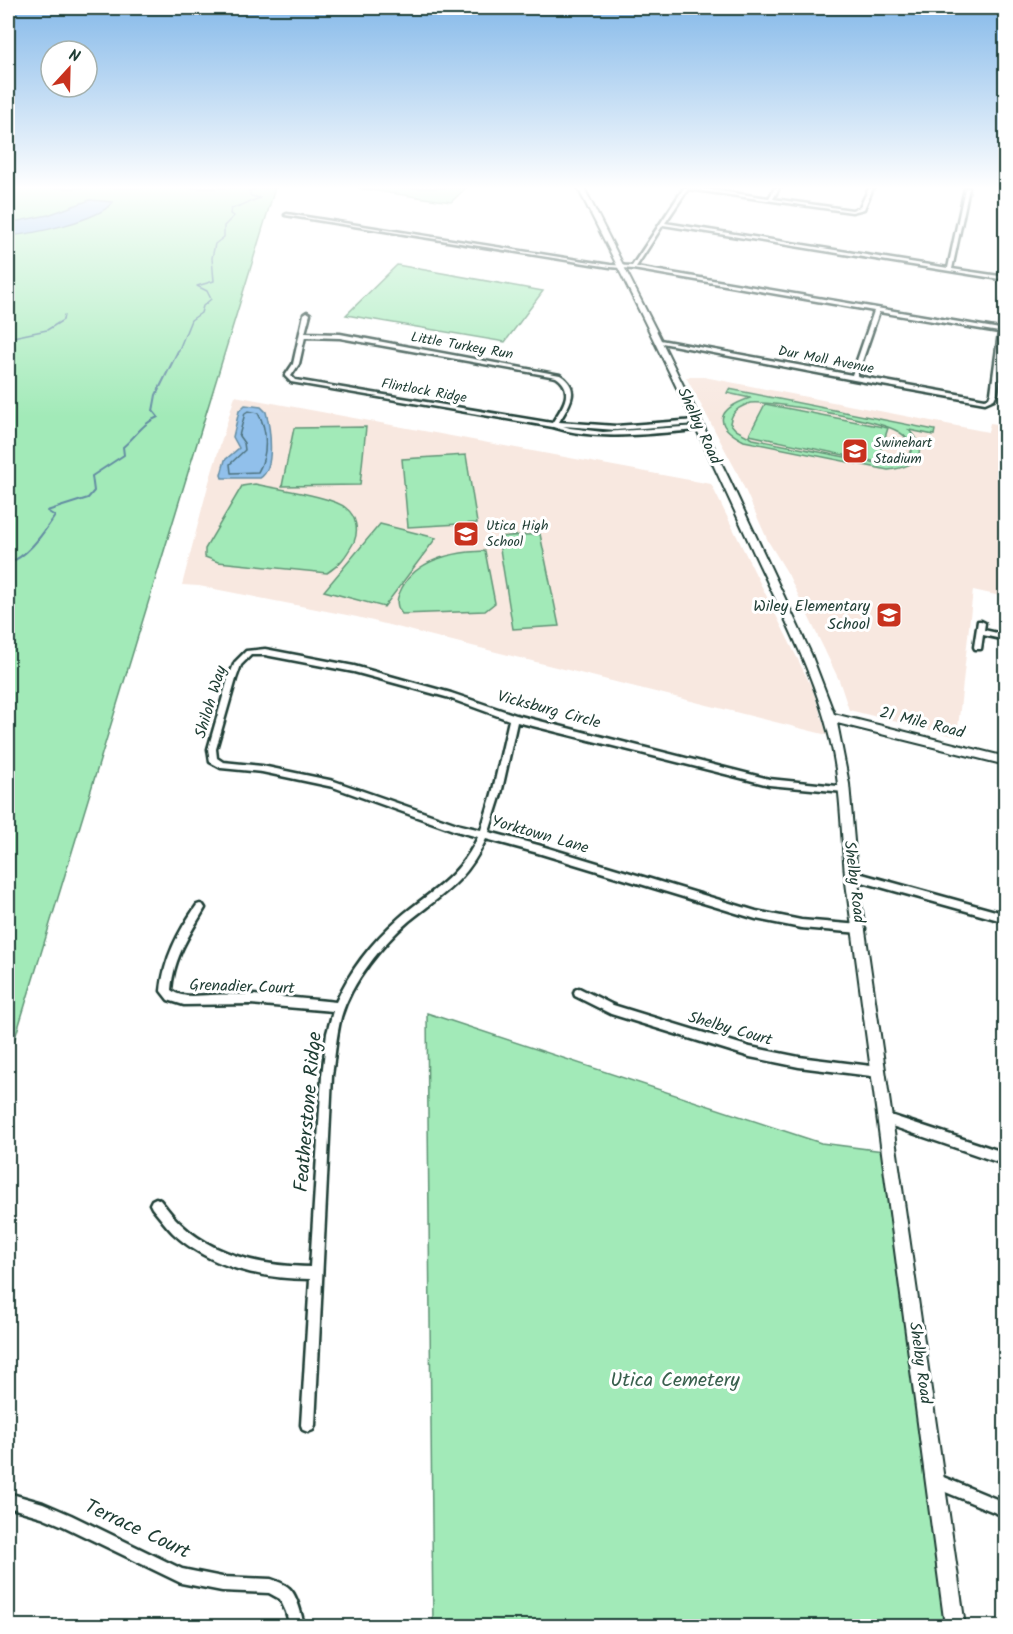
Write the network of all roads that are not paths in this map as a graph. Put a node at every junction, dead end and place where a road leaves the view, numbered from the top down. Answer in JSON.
{"nodes":[{"id":1,"x":604,"y":264,"type":"edge"},
{"id":2,"x":620,"y":264,"type":"edge"},
{"id":3,"x":636,"y":264,"type":"edge"},
{"id":4,"x":920,"y":264,"type":"edge"},
{"id":5,"x":951,"y":264,"type":"edge"},
{"id":6,"x":621,"y":267,"type":"junction"},
{"id":7,"x":633,"y":268,"type":"junction"},
{"id":8,"x":950,"y":269,"type":"junction"},
{"id":9,"x":1005,"y":279,"type":"edge"},
{"id":10,"x":1005,"y":299,"type":"edge"},
{"id":11,"x":877,"y":310,"type":"junction"},
{"id":12,"x":307,"y":314,"type":"dead end"},
{"id":13,"x":1002,"y":331,"type":"junction"},
{"id":14,"x":303,"y":335,"type":"junction"},
{"id":15,"x":660,"y":342,"type":"junction"},
{"id":16,"x":854,"y":378,"type":"junction"},
{"id":17,"x":554,"y":425,"type":"junction"},
{"id":18,"x":698,"y":425,"type":"junction"},
{"id":19,"x":1005,"y":638,"type":"edge"},
{"id":20,"x":978,"y":647,"type":"dead end"},
{"id":21,"x":249,"y":653,"type":"joint"},
{"id":22,"x":830,"y":717,"type":"junction"},
{"id":23,"x":514,"y":718,"type":"junction"},
{"id":24,"x":1005,"y":761,"type":"edge"},
{"id":25,"x":216,"y":763,"type":"joint"},
{"id":26,"x":844,"y":789,"type":"junction"},
{"id":27,"x":482,"y":835,"type":"junction"},
{"id":28,"x":852,"y":875,"type":"junction"},
{"id":29,"x":200,"y":908,"type":"dead end"},
{"id":30,"x":1005,"y":918,"type":"edge"},
{"id":31,"x":860,"y":929,"type":"junction"},
{"id":32,"x":579,"y":993,"type":"dead end"},
{"id":33,"x":339,"y":1007,"type":"junction"},
{"id":34,"x":879,"y":1072,"type":"junction"},
{"id":35,"x":887,"y":1119,"type":"junction"},
{"id":36,"x":1005,"y":1159,"type":"edge"},
{"id":37,"x":156,"y":1204,"type":"dead end"},
{"id":38,"x":316,"y":1273,"type":"junction"},
{"id":39,"x":308,"y":1425,"type":"dead end"},
{"id":40,"x":936,"y":1481,"type":"junction"},
{"id":41,"x":8,"y":1500,"type":"edge"},
{"id":42,"x":1005,"y":1510,"type":"edge"},
{"id":43,"x":297,"y":1626,"type":"edge"},
{"id":44,"x":955,"y":1626,"type":"edge"}],
"edges":[{"from":1,"to":6,"type":"street"},
{"from":2,"to":6,"type":"street","name":"Shelby Road"},
{"from":3,"to":7,"type":"street"},
{"from":4,"to":8,"type":"street"},
{"from":5,"to":8,"type":"street"},
{"from":6,"to":7,"type":"street"},
{"from":6,"to":15,"type":"street","name":"Shelby Road"},
{"from":7,"to":11,"type":"street"},
{"from":8,"to":9,"type":"street"},
{"from":10,"to":13,"type":"street"},
{"from":11,"to":13,"type":"street"},
{"from":11,"to":16,"type":"street"},
{"from":12,"to":14,"type":"street"},
{"from":13,"to":16,"type":"street","name":"Dur Moll Avenue"},
{"from":14,"to":17,"type":"street","name":"Flintlock Ridge"},
{"from":14,"to":17,"type":"street","name":"Little Turkey Run"},
{"from":15,"to":16,"type":"street","name":"Dur Moll Avenue"},
{"from":15,"to":18,"type":"street","name":"Shelby Road"},
{"from":17,"to":18,"type":"street","name":"Flintlock Ridge"},
{"from":18,"to":22,"type":"street","name":"Shelby Road"},
{"from":19,"to":20,"type":"street"},
{"from":21,"to":23,"type":"street","name":"Vicksburg Circle"},
{"from":21,"to":25,"type":"street","name":"Shiloh Way"},
{"from":22,"to":24,"type":"street","name":"21 Mile Road"},
{"from":22,"to":26,"type":"street","name":"Shelby Road"},
{"from":23,"to":26,"type":"street","name":"Vicksburg Circle"},
{"from":23,"to":27,"type":"street","name":"Featherstone Ridge"},
{"from":25,"to":27,"type":"street","name":"Yorktown Lane"},
{"from":26,"to":28,"type":"street","name":"Shelby Road"},
{"from":27,"to":31,"type":"street","name":"Yorktown Lane"},
{"from":27,"to":33,"type":"street","name":"Featherstone Ridge"},
{"from":28,"to":30,"type":"street"},
{"from":28,"to":31,"type":"street","name":"Shelby Road"},
{"from":29,"to":33,"type":"street","name":"Grenadier Court"},
{"from":31,"to":34,"type":"street","name":"Shelby Road"},
{"from":32,"to":34,"type":"street","name":"Shelby Court"},
{"from":33,"to":38,"type":"street","name":"Featherstone Ridge"},
{"from":34,"to":35,"type":"street","name":"Shelby Road"},
{"from":35,"to":36,"type":"street"},
{"from":35,"to":40,"type":"street","name":"Shelby Road"},
{"from":37,"to":38,"type":"street"},
{"from":38,"to":39,"type":"street","name":"Featherstone Ridge"},
{"from":40,"to":42,"type":"street"},
{"from":40,"to":44,"type":"street","name":"Shelby Road"},
{"from":41,"to":43,"type":"street","name":"Terrace Court"}]}
